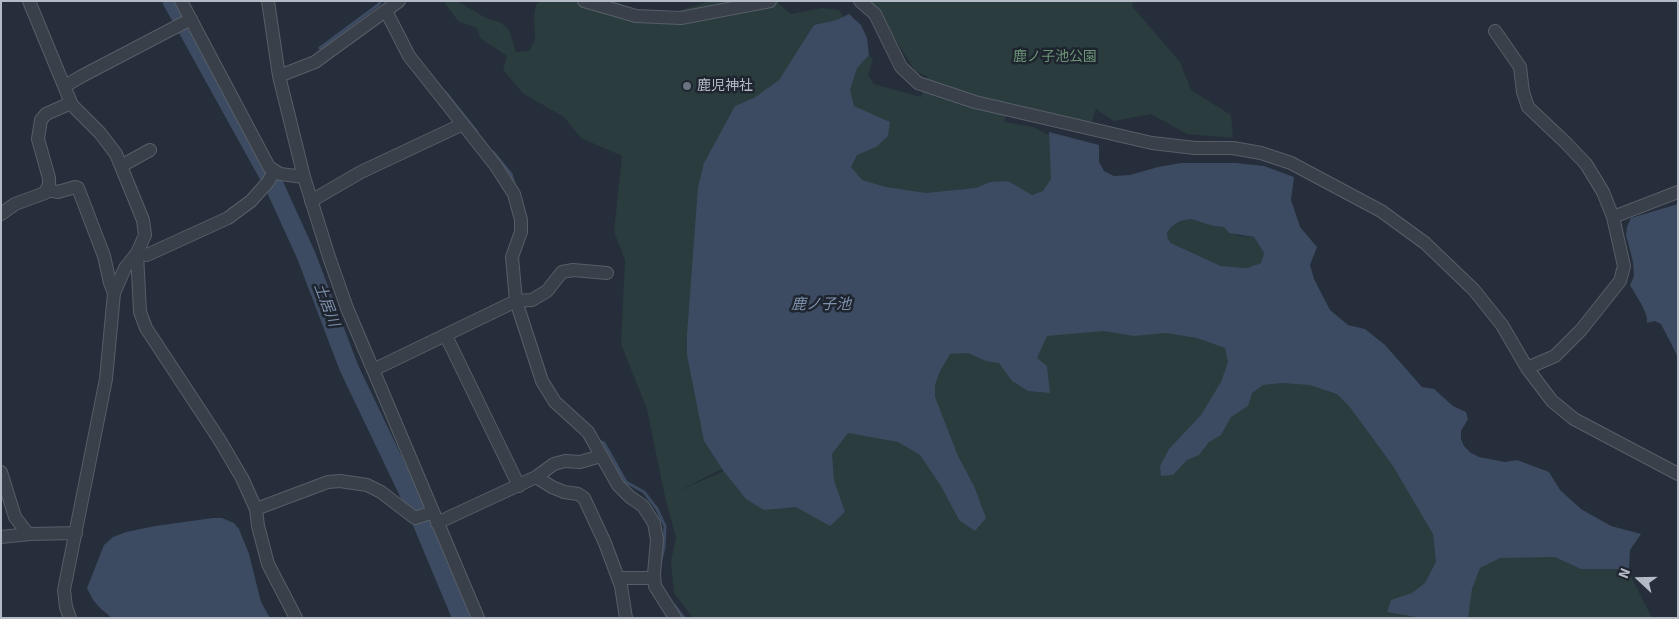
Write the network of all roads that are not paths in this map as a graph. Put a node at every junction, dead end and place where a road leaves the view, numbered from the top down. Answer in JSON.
{"nodes":[{"id":1,"x":29,"y":1,"type":"edge"},
{"id":2,"x":181,"y":1,"type":"edge"},
{"id":3,"x":268,"y":1,"type":"edge"},
{"id":4,"x":399,"y":1,"type":"edge"},
{"id":5,"x":584,"y":1,"type":"edge"},
{"id":6,"x":770,"y":1,"type":"edge"},
{"id":7,"x":860,"y":1,"type":"edge"},
{"id":8,"x":386,"y":10,"type":"junction"},
{"id":9,"x":191,"y":19,"type":"junction"},
{"id":10,"x":1494,"y":31,"type":"dead end"},
{"id":11,"x":279,"y":76,"type":"junction"},
{"id":12,"x":65,"y":86,"type":"junction"},
{"id":13,"x":72,"y":103,"type":"junction"},
{"id":14,"x":463,"y":124,"type":"junction"},
{"id":15,"x":150,"y":150,"type":"dead end"},
{"id":16,"x":121,"y":166,"type":"junction"},
{"id":17,"x":274,"y":171,"type":"junction"},
{"id":18,"x":304,"y":177,"type":"junction"},
{"id":19,"x":46,"y":190,"type":"junction"},
{"id":20,"x":1678,"y":192,"type":"edge"},
{"id":21,"x":312,"y":201,"type":"junction"},
{"id":22,"x":1,"y":214,"type":"edge"},
{"id":23,"x":1613,"y":217,"type":"junction"},
{"id":24,"x":135,"y":256,"type":"junction"},
{"id":25,"x":105,"y":263,"type":"junction"},
{"id":26,"x":607,"y":273,"type":"dead end"},
{"id":27,"x":114,"y":293,"type":"junction"},
{"id":28,"x":516,"y":301,"type":"junction"},
{"id":29,"x":446,"y":336,"type":"junction"},
{"id":30,"x":1526,"y":368,"type":"junction"},
{"id":31,"x":373,"y":370,"type":"junction"},
{"id":32,"x":601,"y":456,"type":"junction"},
{"id":33,"x":1,"y":472,"type":"edge"},
{"id":34,"x":1678,"y":474,"type":"edge"},
{"id":35,"x":536,"y":477,"type":"junction"},
{"id":36,"x":519,"y":486,"type":"junction"},
{"id":37,"x":256,"y":510,"type":"junction"},
{"id":38,"x":428,"y":517,"type":"junction"},
{"id":39,"x":76,"y":533,"type":"junction"},
{"id":40,"x":28,"y":534,"type":"junction"},
{"id":41,"x":1,"y":537,"type":"edge"},
{"id":42,"x":618,"y":578,"type":"junction"},
{"id":43,"x":654,"y":578,"type":"junction"},
{"id":44,"x":70,"y":618,"type":"edge"},
{"id":45,"x":296,"y":618,"type":"edge"},
{"id":46,"x":478,"y":618,"type":"edge"},
{"id":47,"x":626,"y":618,"type":"edge"},
{"id":48,"x":675,"y":618,"type":"edge"}],
"edges":[{"from":1,"to":12,"type":"street"},
{"from":2,"to":9,"type":"street"},
{"from":3,"to":11,"type":"street"},
{"from":4,"to":8,"type":"street"},
{"from":5,"to":6,"type":"street"},
{"from":7,"to":30,"type":"street"},
{"from":8,"to":11,"type":"street"},
{"from":8,"to":14,"type":"street"},
{"from":9,"to":12,"type":"street"},
{"from":9,"to":17,"type":"street"},
{"from":10,"to":23,"type":"street"},
{"from":11,"to":18,"type":"street"},
{"from":12,"to":13,"type":"street"},
{"from":13,"to":16,"type":"street"},
{"from":13,"to":19,"type":"street"},
{"from":14,"to":21,"type":"street"},
{"from":14,"to":28,"type":"street"},
{"from":15,"to":16,"type":"street"},
{"from":16,"to":24,"type":"street"},
{"from":17,"to":18,"type":"street"},
{"from":17,"to":24,"type":"street"},
{"from":18,"to":21,"type":"street"},
{"from":19,"to":22,"type":"street"},
{"from":19,"to":25,"type":"street"},
{"from":20,"to":23,"type":"street"},
{"from":21,"to":31,"type":"street"},
{"from":23,"to":30,"type":"street"},
{"from":24,"to":25,"type":"street"},
{"from":24,"to":27,"type":"street"},
{"from":24,"to":37,"type":"street"},
{"from":25,"to":27,"type":"street"},
{"from":26,"to":28,"type":"street"},
{"from":27,"to":39,"type":"street"},
{"from":28,"to":29,"type":"street"},
{"from":28,"to":32,"type":"street"},
{"from":29,"to":31,"type":"street"},
{"from":29,"to":36,"type":"street"},
{"from":30,"to":34,"type":"street"},
{"from":31,"to":38,"type":"street"},
{"from":32,"to":35,"type":"street"},
{"from":32,"to":43,"type":"street"},
{"from":33,"to":40,"type":"street"},
{"from":35,"to":36,"type":"street"},
{"from":35,"to":42,"type":"street"},
{"from":36,"to":38,"type":"street"},
{"from":37,"to":38,"type":"street"},
{"from":37,"to":45,"type":"street"},
{"from":38,"to":46,"type":"street"},
{"from":39,"to":40,"type":"street"},
{"from":39,"to":44,"type":"street"},
{"from":40,"to":41,"type":"street"},
{"from":42,"to":43,"type":"street"},
{"from":42,"to":47,"type":"street"},
{"from":43,"to":48,"type":"street"}]}
